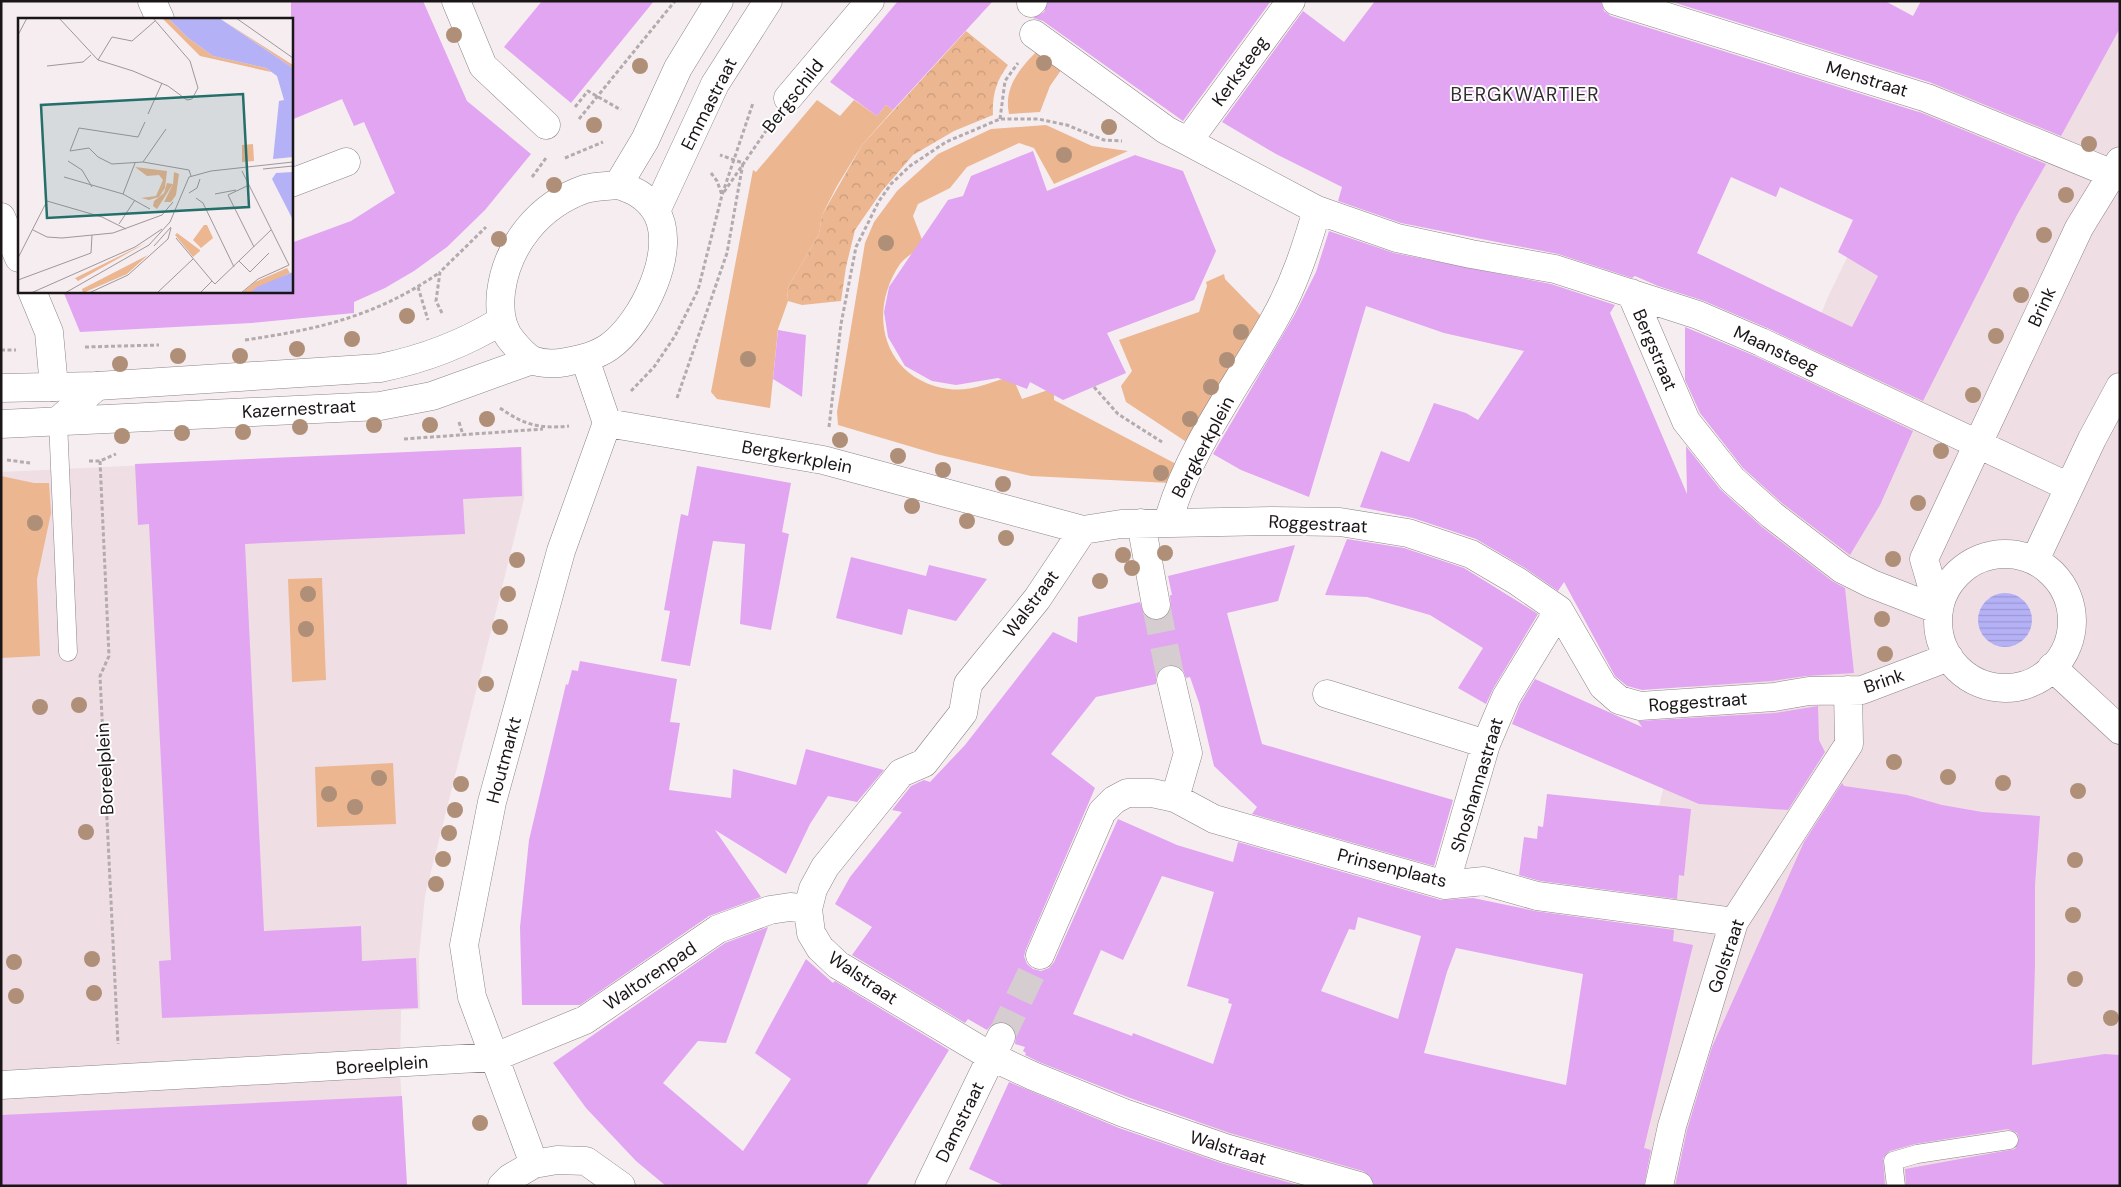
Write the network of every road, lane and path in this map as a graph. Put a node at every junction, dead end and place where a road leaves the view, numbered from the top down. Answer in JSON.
{"nodes":[{"id":1,"x":152,"y":1,"type":"edge"},
{"id":2,"x":456,"y":1,"type":"edge"},
{"id":3,"x":675,"y":1,"type":"edge"},
{"id":4,"x":719,"y":1,"type":"edge"},
{"id":5,"x":768,"y":1,"type":"edge"},
{"id":6,"x":870,"y":1,"type":"edge"},
{"id":7,"x":1291,"y":1,"type":"edge"},
{"id":8,"x":1616,"y":1,"type":"edge"},
{"id":9,"x":160,"y":18,"type":"edge"},
{"id":10,"x":1036,"y":36,"type":"joint"},
{"id":11,"x":788,"y":98,"type":"joint"},
{"id":12,"x":1000,"y":119,"type":"junction"},
{"id":13,"x":546,"y":125,"type":"dead end"},
{"id":14,"x":573,"y":125,"type":"dead end"},
{"id":15,"x":1177,"y":135,"type":"junction"},
{"id":16,"x":548,"y":157,"type":"dead end"},
{"id":17,"x":346,"y":162,"type":"dead end"},
{"id":18,"x":2118,"y":176,"type":"edge"},
{"id":19,"x":292,"y":183,"type":"edge"},
{"id":20,"x":526,"y":184,"type":"dead end"},
{"id":21,"x":618,"y":185,"type":"junction"},
{"id":22,"x":722,"y":194,"type":"dead end"},
{"id":23,"x":1317,"y":210,"type":"junction"},
{"id":24,"x":656,"y":211,"type":"junction"},
{"id":25,"x":9,"y":222,"type":"edge"},
{"id":26,"x":18,"y":254,"type":"edge"},
{"id":27,"x":440,"y":272,"type":"dead end"},
{"id":28,"x":32,"y":292,"type":"edge"},
{"id":29,"x":1631,"y":293,"type":"junction"},
{"id":30,"x":501,"y":321,"type":"junction"},
{"id":31,"x":235,"y":341,"type":"dead end"},
{"id":32,"x":168,"y":345,"type":"dead end"},
{"id":33,"x":51,"y":348,"type":"junction"},
{"id":34,"x":1,"y":350,"type":"edge"},
{"id":35,"x":585,"y":359,"type":"junction"},
{"id":36,"x":532,"y":360,"type":"junction"},
{"id":37,"x":97,"y":386,"type":"junction"},
{"id":38,"x":1094,"y":386,"type":"dead end"},
{"id":39,"x":54,"y":387,"type":"junction"},
{"id":40,"x":2120,"y":387,"type":"edge"},
{"id":41,"x":1,"y":388,"type":"edge"},
{"id":42,"x":58,"y":421,"type":"junction"},
{"id":43,"x":830,"y":422,"type":"dead end"},
{"id":44,"x":1,"y":424,"type":"edge"},
{"id":45,"x":607,"y":424,"type":"junction"},
{"id":46,"x":1978,"y":444,"type":"junction"},
{"id":47,"x":1168,"y":447,"type":"dead end"},
{"id":48,"x":100,"y":461,"type":"dead end"},
{"id":49,"x":2069,"y":487,"type":"junction"},
{"id":50,"x":1168,"y":522,"type":"junction"},
{"id":51,"x":1141,"y":523,"type":"junction"},
{"id":52,"x":1083,"y":530,"type":"junction"},
{"id":53,"x":2035,"y":560,"type":"junction"},
{"id":54,"x":1156,"y":605,"type":"tunnel mouth"},
{"id":55,"x":1559,"y":610,"type":"junction"},
{"id":56,"x":1939,"y":610,"type":"junction"},
{"id":57,"x":68,"y":652,"type":"dead end"},
{"id":58,"x":1949,"y":657,"type":"junction"},
{"id":59,"x":2052,"y":667,"type":"junction"},
{"id":60,"x":1171,"y":680,"type":"tunnel mouth"},
{"id":61,"x":1848,"y":690,"type":"junction"},
{"id":62,"x":1327,"y":694,"type":"dead end"},
{"id":63,"x":2120,"y":730,"type":"edge"},
{"id":64,"x":1486,"y":744,"type":"junction"},
{"id":65,"x":1175,"y":798,"type":"junction"},
{"id":66,"x":1445,"y":885,"type":"junction"},
{"id":67,"x":808,"y":909,"type":"junction"},
{"id":68,"x":1734,"y":922,"type":"junction"},
{"id":69,"x":1040,"y":956,"type":"tunnel mouth"},
{"id":70,"x":996,"y":1047,"type":"junction"},
{"id":71,"x":495,"y":1057,"type":"junction"},
{"id":72,"x":120,"y":1080,"type":"junction"},
{"id":73,"x":1,"y":1085,"type":"edge"},
{"id":74,"x":2009,"y":1140,"type":"dead end"},
{"id":75,"x":534,"y":1164,"type":"junction"},
{"id":76,"x":502,"y":1186,"type":"edge"},
{"id":77,"x":621,"y":1186,"type":"edge"},
{"id":78,"x":928,"y":1186,"type":"edge"},
{"id":79,"x":1359,"y":1186,"type":"edge"},
{"id":80,"x":1659,"y":1186,"type":"edge"},
{"id":81,"x":1896,"y":1186,"type":"edge"}],
"edges":[{"from":1,"to":9,"type":"street"},
{"from":2,"to":13,"type":"street"},
{"from":3,"to":14,"type":"path"},
{"from":4,"to":21,"type":"street"},
{"from":5,"to":24,"type":"street","name":"Emmastraat"},
{"from":6,"to":11,"type":"street","name":"Bergschild"},
{"from":7,"to":15,"type":"street","name":"Kerksteeg"},
{"from":8,"to":18,"type":"street","name":"Menstraat"},
{"from":10,"to":12,"type":"path"},
{"from":10,"to":15,"type":"street"},
{"from":11,"to":22,"type":"path","name":"Bergschild"},
{"from":12,"to":15,"type":"path"},
{"from":12,"to":43,"type":"path"},
{"from":15,"to":23,"type":"street"},
{"from":16,"to":20,"type":"path"},
{"from":17,"to":19,"type":"street"},
{"from":18,"to":46,"type":"street","name":"Brink"},
{"from":21,"to":24,"type":"street"},
{"from":21,"to":30,"type":"street"},
{"from":23,"to":29,"type":"street","name":"Bergstraat"},
{"from":23,"to":50,"type":"street","name":"Bergkerkplein"},
{"from":24,"to":35,"type":"street"},
{"from":25,"to":26,"type":"street"},
{"from":27,"to":31,"type":"path"},
{"from":28,"to":33,"type":"street"},
{"from":29,"to":46,"type":"street","name":"Maansteeg"},
{"from":29,"to":56,"type":"street","name":"Bergstraat"},
{"from":30,"to":36,"type":"street"},
{"from":30,"to":37,"type":"street","name":"Kazernestraat"},
{"from":32,"to":33,"type":"path"},
{"from":33,"to":34,"type":"path"},
{"from":33,"to":39,"type":"street"},
{"from":35,"to":36,"type":"street"},
{"from":35,"to":45,"type":"street"},
{"from":36,"to":42,"type":"street","name":"Kazernestraat"},
{"from":37,"to":39,"type":"street","name":"Kazernestraat"},
{"from":37,"to":42,"type":"street"},
{"from":38,"to":47,"type":"path"},
{"from":39,"to":41,"type":"street","name":"Kazernestraat"},
{"from":40,"to":49,"type":"street"},
{"from":42,"to":44,"type":"street","name":"Kazernestraat"},
{"from":42,"to":57,"type":"lane"},
{"from":45,"to":52,"type":"street","name":"Bergkerkplein"},
{"from":45,"to":71,"type":"street","name":"Houtmarkt"},
{"from":46,"to":49,"type":"street"},
{"from":46,"to":56,"type":"street","name":"Brink"},
{"from":48,"to":72,"type":"path","name":"Boreelplein"},
{"from":49,"to":53,"type":"street"},
{"from":50,"to":51,"type":"street","name":"Bergkerkplein"},
{"from":50,"to":55,"type":"street","name":"Roggestraat"},
{"from":51,"to":52,"type":"street","name":"Bergkerkplein"},
{"from":51,"to":54,"type":"street"},
{"from":52,"to":67,"type":"street","name":"Walstraat"},
{"from":53,"to":56,"type":"street","name":"Brink"},
{"from":53,"to":59,"type":"street","name":"Brink"},
{"from":55,"to":61,"type":"street","name":"Roggestraat"},
{"from":55,"to":64,"type":"street","name":"Shoshannastraat"},
{"from":56,"to":58,"type":"street","name":"Brink"},
{"from":58,"to":59,"type":"street","name":"Brink"},
{"from":58,"to":61,"type":"street","name":"Brink"},
{"from":59,"to":63,"type":"street"},
{"from":60,"to":65,"type":"street"},
{"from":61,"to":68,"type":"street","name":"Golstraat"},
{"from":62,"to":64,"type":"street"},
{"from":64,"to":66,"type":"street","name":"Shoshannastraat"},
{"from":65,"to":66,"type":"street","name":"Prinsenplaats"},
{"from":65,"to":69,"type":"street","name":"Prinsenplaats"},
{"from":66,"to":68,"type":"street","name":"Prinsenplaats"},
{"from":67,"to":70,"type":"street","name":"Walstraat"},
{"from":67,"to":71,"type":"street","name":"Waltorenpad"},
{"from":68,"to":80,"type":"street","name":"Golstraat"},
{"from":70,"to":78,"type":"street","name":"Damstraat"},
{"from":70,"to":79,"type":"street","name":"Walstraat"},
{"from":71,"to":72,"type":"street","name":"Boreelplein"},
{"from":71,"to":75,"type":"street","name":"Houtmarkt"},
{"from":72,"to":73,"type":"street","name":"Boreelplein"},
{"from":74,"to":81,"type":"lane"},
{"from":75,"to":76,"type":"street"},
{"from":75,"to":77,"type":"street"}]}
